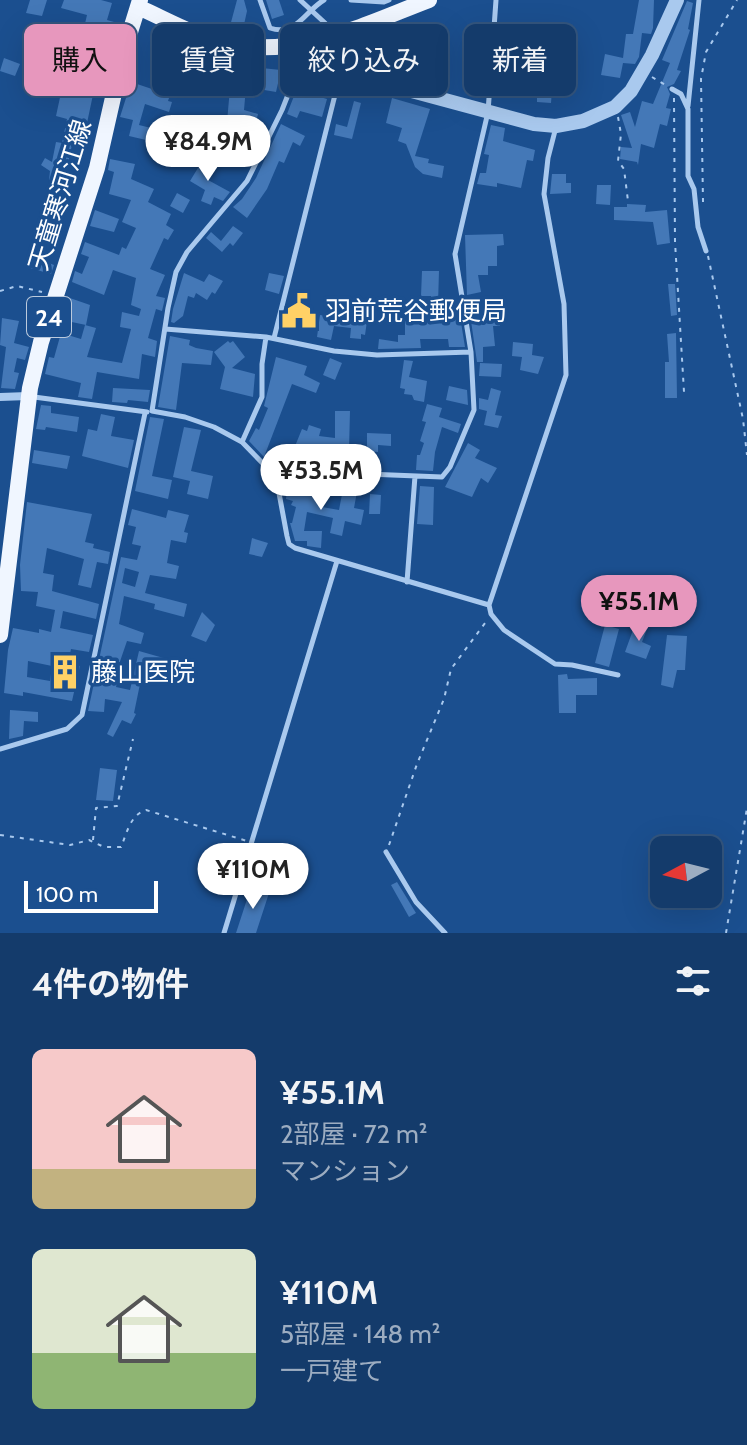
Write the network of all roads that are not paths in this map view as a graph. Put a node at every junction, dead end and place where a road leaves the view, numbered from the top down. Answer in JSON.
{"nodes":[{"id":1,"x":260,"y":0,"type":"edge"},
{"id":2,"x":300,"y":0,"type":"edge"},
{"id":3,"x":324,"y":0,"type":"edge"},
{"id":4,"x":351,"y":0,"type":"edge"},
{"id":5,"x":389,"y":0,"type":"edge"},
{"id":6,"x":429,"y":0,"type":"edge"},
{"id":7,"x":496,"y":0,"type":"edge"},
{"id":8,"x":677,"y":0,"type":"edge"},
{"id":9,"x":699,"y":0,"type":"edge"},
{"id":10,"x":139,"y":4,"type":"edge"},
{"id":11,"x":312,"y":9,"type":"junction"},
{"id":12,"x":325,"y":24,"type":"edge"},
{"id":13,"x":364,"y":24,"type":"edge"},
{"id":14,"x":280,"y":47,"type":"edge"},
{"id":15,"x":672,"y":89,"type":"road end"},
{"id":16,"x":288,"y":96,"type":"edge"},
{"id":17,"x":335,"y":96,"type":"edge"},
{"id":18,"x":429,"y":96,"type":"edge"},
{"id":19,"x":688,"y":109,"type":"junction"},
{"id":20,"x":488,"y":112,"type":"junction"},
{"id":21,"x":556,"y":126,"type":"junction"},
{"id":22,"x":706,"y":251,"type":"road end"},
{"id":23,"x":165,"y":329,"type":"junction"},
{"id":24,"x":266,"y":337,"type":"junction"},
{"id":25,"x":274,"y":338,"type":"junction"},
{"id":26,"x":471,"y":352,"type":"junction"},
{"id":27,"x":29,"y":396,"type":"junction"},
{"id":28,"x":0,"y":397,"type":"edge"},
{"id":29,"x":148,"y":412,"type":"junction"},
{"id":30,"x":242,"y":442,"type":"junction"},
{"id":31,"x":415,"y":476,"type":"junction"},
{"id":32,"x":276,"y":477,"type":"junction"},
{"id":33,"x":337,"y":561,"type":"junction"},
{"id":34,"x":407,"y":582,"type":"junction"},
{"id":35,"x":2,"y":595,"type":"edge"},
{"id":36,"x":489,"y":605,"type":"junction"},
{"id":37,"x":0,"y":635,"type":"edge"},
{"id":38,"x":618,"y":675,"type":"dead end"},
{"id":39,"x":0,"y":749,"type":"edge"},
{"id":40,"x":386,"y":852,"type":"road end"},
{"id":41,"x":224,"y":933,"type":"edge"},
{"id":42,"x":445,"y":933,"type":"edge"}],
"edges":[{"from":1,"to":11,"type":"lane"},
{"from":2,"to":11,"type":"lane"},
{"from":3,"to":11,"type":"lane"},
{"from":4,"to":5,"type":"lane"},
{"from":6,"to":13,"type":"main road"},
{"from":7,"to":20,"type":"lane"},
{"from":8,"to":21,"type":"street"},
{"from":9,"to":19,"type":"lane"},
{"from":10,"to":14,"type":"main road"},
{"from":10,"to":27,"type":"main road","name":"天童寒河江線","number":"24"},
{"from":11,"to":12,"type":"lane"},
{"from":15,"to":19,"type":"lane"},
{"from":16,"to":23,"type":"lane"},
{"from":17,"to":25,"type":"lane"},
{"from":18,"to":20,"type":"street"},
{"from":19,"to":22,"type":"lane"},
{"from":20,"to":21,"type":"street"},
{"from":20,"to":26,"type":"lane"},
{"from":21,"to":36,"type":"lane"},
{"from":23,"to":24,"type":"lane"},
{"from":23,"to":29,"type":"lane"},
{"from":24,"to":25,"type":"lane"},
{"from":24,"to":30,"type":"lane"},
{"from":25,"to":26,"type":"lane"},
{"from":26,"to":31,"type":"lane"},
{"from":27,"to":28,"type":"street"},
{"from":27,"to":29,"type":"lane"},
{"from":27,"to":35,"type":"main road","name":"天童寒河江線","number":"24"},
{"from":29,"to":30,"type":"lane"},
{"from":29,"to":39,"type":"lane"},
{"from":30,"to":32,"type":"lane"},
{"from":31,"to":32,"type":"lane"},
{"from":31,"to":34,"type":"lane"},
{"from":32,"to":33,"type":"lane"},
{"from":33,"to":34,"type":"lane"},
{"from":33,"to":41,"type":"lane"},
{"from":34,"to":36,"type":"lane"},
{"from":35,"to":37,"type":"main road","name":"天童寒河江線","number":"24"},
{"from":36,"to":38,"type":"lane"},
{"from":40,"to":42,"type":"lane"}]}
